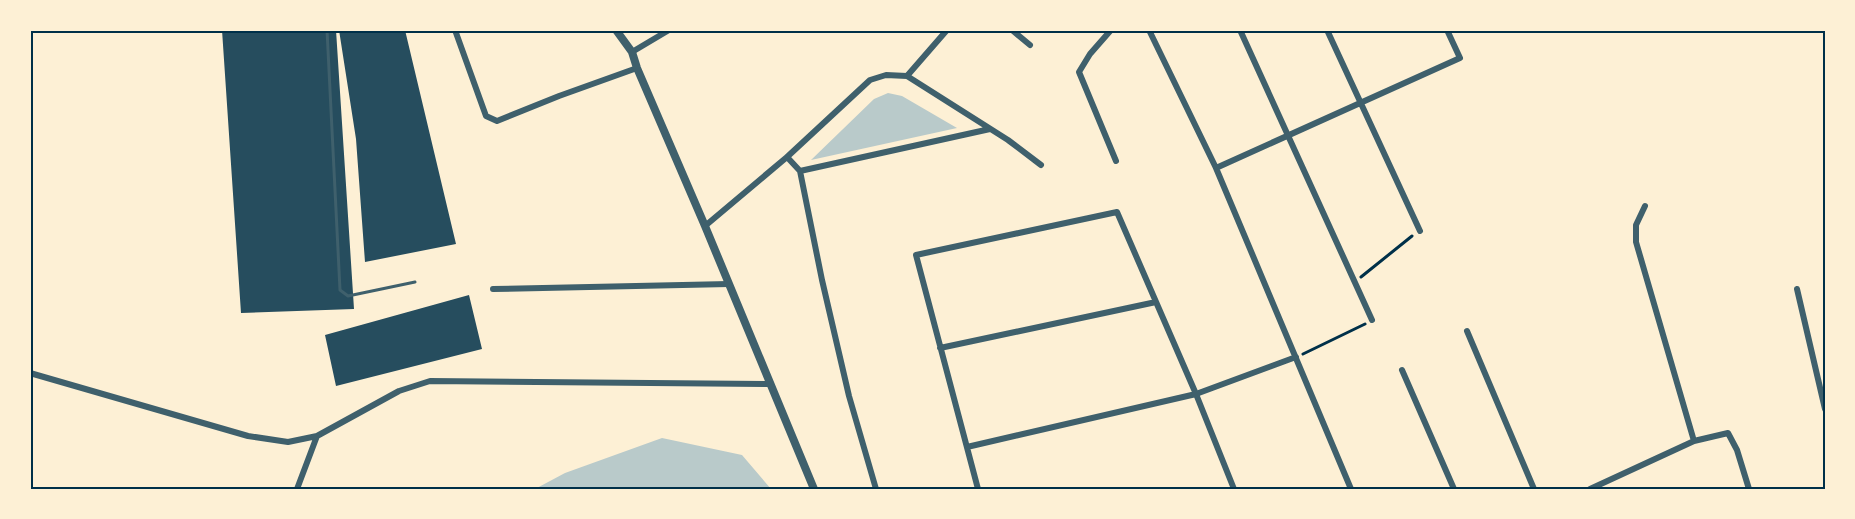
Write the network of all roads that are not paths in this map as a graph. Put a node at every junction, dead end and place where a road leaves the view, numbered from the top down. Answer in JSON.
{"nodes":[{"id":1,"x":327,"y":30,"type":"edge"},
{"id":2,"x":455,"y":30,"type":"edge"},
{"id":3,"x":616,"y":30,"type":"edge"},
{"id":4,"x":669,"y":30,"type":"edge"},
{"id":5,"x":946,"y":30,"type":"edge"},
{"id":6,"x":1012,"y":30,"type":"edge"},
{"id":7,"x":1111,"y":30,"type":"edge"},
{"id":8,"x":1149,"y":30,"type":"edge"},
{"id":9,"x":1240,"y":30,"type":"edge"},
{"id":10,"x":1328,"y":30,"type":"edge"},
{"id":11,"x":1447,"y":30,"type":"edge"},
{"id":12,"x":1030,"y":45,"type":"dead end"},
{"id":13,"x":632,"y":52,"type":"junction"},
{"id":14,"x":637,"y":68,"type":"junction"},
{"id":15,"x":907,"y":76,"type":"junction"},
{"id":16,"x":1359,"y":103,"type":"junction"},
{"id":17,"x":990,"y":129,"type":"junction"},
{"id":18,"x":1289,"y":135,"type":"junction"},
{"id":19,"x":787,"y":157,"type":"junction"},
{"id":20,"x":1116,"y":161,"type":"dead end"},
{"id":21,"x":1041,"y":165,"type":"dead end"},
{"id":22,"x":1216,"y":168,"type":"junction"},
{"id":23,"x":800,"y":171,"type":"junction"},
{"id":24,"x":1645,"y":206,"type":"dead end"},
{"id":25,"x":705,"y":226,"type":"junction"},
{"id":26,"x":1420,"y":231,"type":"road end"},
{"id":27,"x":415,"y":282,"type":"dead end"},
{"id":28,"x":729,"y":285,"type":"junction"},
{"id":29,"x":493,"y":289,"type":"dead end"},
{"id":30,"x":1797,"y":289,"type":"dead end"},
{"id":31,"x":1156,"y":302,"type":"junction"},
{"id":32,"x":1372,"y":320,"type":"road end"},
{"id":33,"x":1467,"y":331,"type":"dead end"},
{"id":34,"x":940,"y":348,"type":"junction"},
{"id":35,"x":1296,"y":357,"type":"junction"},
{"id":36,"x":1402,"y":370,"type":"dead end"},
{"id":37,"x":30,"y":373,"type":"edge"},
{"id":38,"x":771,"y":384,"type":"junction"},
{"id":39,"x":1196,"y":394,"type":"junction"},
{"id":40,"x":1825,"y":409,"type":"edge"},
{"id":41,"x":317,"y":436,"type":"junction"},
{"id":42,"x":1694,"y":441,"type":"junction"},
{"id":43,"x":967,"y":447,"type":"junction"},
{"id":44,"x":297,"y":489,"type":"edge"},
{"id":45,"x":814,"y":489,"type":"edge"},
{"id":46,"x":876,"y":489,"type":"edge"},
{"id":47,"x":978,"y":489,"type":"edge"},
{"id":48,"x":1234,"y":489,"type":"edge"},
{"id":49,"x":1351,"y":489,"type":"edge"},
{"id":50,"x":1454,"y":489,"type":"edge"},
{"id":51,"x":1534,"y":489,"type":"edge"},
{"id":52,"x":1590,"y":489,"type":"edge"},
{"id":53,"x":1749,"y":489,"type":"edge"}],
"edges":[{"from":1,"to":27,"type":"lane"},
{"from":2,"to":14,"type":"street"},
{"from":3,"to":13,"type":"street"},
{"from":4,"to":13,"type":"street"},
{"from":5,"to":15,"type":"street"},
{"from":6,"to":12,"type":"street"},
{"from":7,"to":20,"type":"street"},
{"from":8,"to":22,"type":"street"},
{"from":9,"to":18,"type":"street"},
{"from":10,"to":16,"type":"street"},
{"from":11,"to":16,"type":"street"},
{"from":13,"to":14,"type":"street"},
{"from":14,"to":25,"type":"street"},
{"from":15,"to":17,"type":"street"},
{"from":15,"to":19,"type":"street"},
{"from":16,"to":18,"type":"street"},
{"from":16,"to":26,"type":"street"},
{"from":17,"to":21,"type":"street"},
{"from":17,"to":23,"type":"street"},
{"from":18,"to":22,"type":"street"},
{"from":18,"to":32,"type":"street"},
{"from":19,"to":23,"type":"street"},
{"from":19,"to":25,"type":"street"},
{"from":22,"to":35,"type":"street"},
{"from":23,"to":46,"type":"street"},
{"from":24,"to":42,"type":"street"},
{"from":25,"to":28,"type":"street"},
{"from":28,"to":29,"type":"street"},
{"from":28,"to":38,"type":"street"},
{"from":30,"to":40,"type":"street"},
{"from":31,"to":34,"type":"street"},
{"from":31,"to":34,"type":"street"},
{"from":31,"to":39,"type":"street"},
{"from":33,"to":51,"type":"street"},
{"from":34,"to":43,"type":"street"},
{"from":35,"to":39,"type":"street"},
{"from":35,"to":49,"type":"street"},
{"from":36,"to":50,"type":"street"},
{"from":37,"to":41,"type":"street"},
{"from":38,"to":41,"type":"street"},
{"from":38,"to":45,"type":"street"},
{"from":39,"to":43,"type":"street"},
{"from":39,"to":48,"type":"street"},
{"from":41,"to":44,"type":"street"},
{"from":42,"to":52,"type":"street"},
{"from":42,"to":53,"type":"street"},
{"from":43,"to":47,"type":"street"}]}
